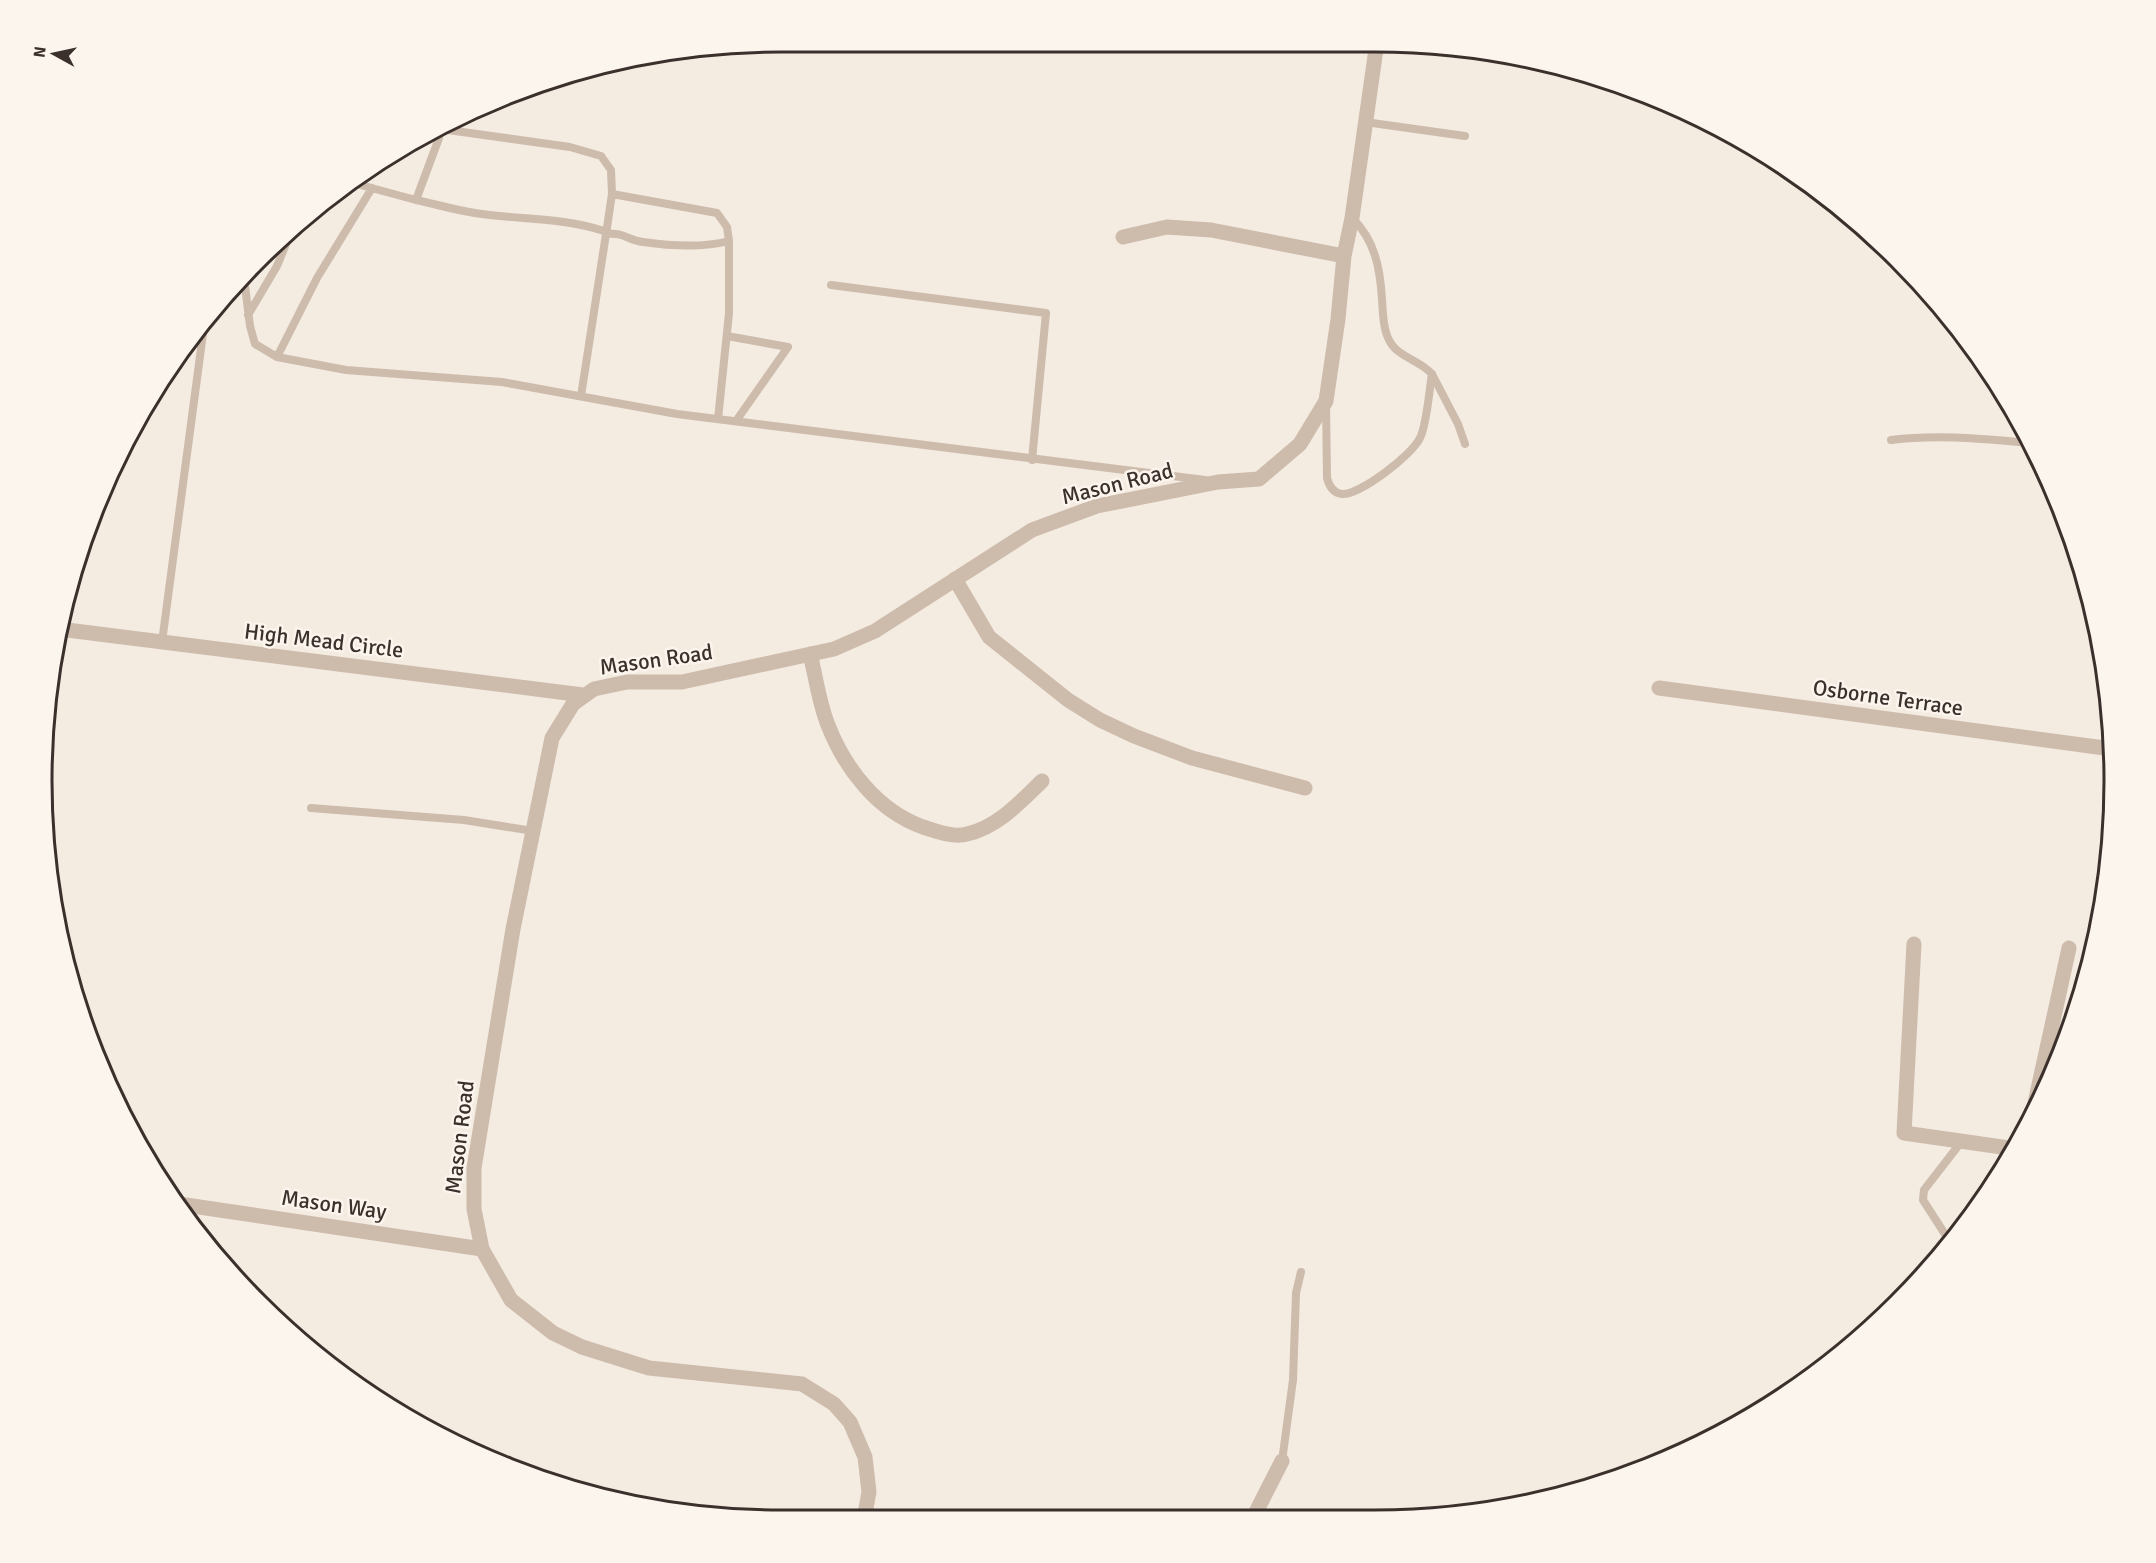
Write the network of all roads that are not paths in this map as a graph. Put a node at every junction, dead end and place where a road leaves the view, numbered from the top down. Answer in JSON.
{"nodes":[{"id":1,"x":1375,"y":52,"type":"edge"},
{"id":2,"x":1365,"y":122,"type":"junction"},
{"id":3,"x":454,"y":131,"type":"edge"},
{"id":4,"x":1465,"y":136,"type":"dead end"},
{"id":5,"x":439,"y":139,"type":"edge"},
{"id":6,"x":362,"y":185,"type":"edge"},
{"id":7,"x":372,"y":188,"type":"junction"},
{"id":8,"x":612,"y":194,"type":"junction"},
{"id":9,"x":416,"y":200,"type":"junction"},
{"id":10,"x":1352,"y":218,"type":"junction"},
{"id":11,"x":606,"y":234,"type":"junction"},
{"id":12,"x":1123,"y":237,"type":"dead end"},
{"id":13,"x":729,"y":241,"type":"junction"},
{"id":14,"x":284,"y":249,"type":"edge"},
{"id":15,"x":1344,"y":256,"type":"junction"},
{"id":16,"x":831,"y":285,"type":"dead end"},
{"id":17,"x":245,"y":288,"type":"edge"},
{"id":18,"x":248,"y":315,"type":"junction"},
{"id":19,"x":727,"y":336,"type":"junction"},
{"id":20,"x":202,"y":339,"type":"edge"},
{"id":21,"x":277,"y":357,"type":"junction"},
{"id":22,"x":1432,"y":374,"type":"junction"},
{"id":23,"x":581,"y":396,"type":"junction"},
{"id":24,"x":1326,"y":401,"type":"junction"},
{"id":25,"x":718,"y":419,"type":"junction"},
{"id":26,"x":736,"y":422,"type":"junction"},
{"id":27,"x":1891,"y":440,"type":"dead end"},
{"id":28,"x":2019,"y":442,"type":"edge"},
{"id":29,"x":1465,"y":444,"type":"dead end"},
{"id":30,"x":1032,"y":460,"type":"junction"},
{"id":31,"x":1218,"y":482,"type":"junction"},
{"id":32,"x":955,"y":579,"type":"junction"},
{"id":33,"x":69,"y":630,"type":"edge"},
{"id":34,"x":162,"y":642,"type":"junction"},
{"id":35,"x":810,"y":654,"type":"junction"},
{"id":36,"x":1659,"y":688,"type":"dead end"},
{"id":37,"x":583,"y":695,"type":"junction"},
{"id":38,"x":2103,"y":748,"type":"edge"},
{"id":39,"x":1042,"y":781,"type":"dead end"},
{"id":40,"x":1305,"y":788,"type":"dead end"},
{"id":41,"x":311,"y":808,"type":"dead end"},
{"id":42,"x":533,"y":831,"type":"junction"},
{"id":43,"x":1914,"y":944,"type":"dead end"},
{"id":44,"x":2070,"y":948,"type":"dead end"},
{"id":45,"x":2042,"y":1074,"type":"edge"},
{"id":46,"x":1962,"y":1141,"type":"junction"},
{"id":47,"x":2005,"y":1147,"type":"edge"},
{"id":48,"x":189,"y":1205,"type":"edge"},
{"id":49,"x":1945,"y":1235,"type":"edge"},
{"id":50,"x":482,"y":1249,"type":"junction"},
{"id":51,"x":1301,"y":1272,"type":"dead end"},
{"id":52,"x":1282,"y":1461,"type":"joint"},
{"id":53,"x":866,"y":1510,"type":"edge"},
{"id":54,"x":1257,"y":1510,"type":"edge"}],
"edges":[{"from":1,"to":2,"type":"street","name":"Mason Road"},
{"from":2,"to":4,"type":"lane"},
{"from":2,"to":10,"type":"street","name":"Mason Road"},
{"from":3,"to":8,"type":"lane"},
{"from":5,"to":9,"type":"lane"},
{"from":6,"to":7,"type":"lane"},
{"from":7,"to":9,"type":"lane"},
{"from":7,"to":21,"type":"lane"},
{"from":8,"to":11,"type":"lane"},
{"from":8,"to":13,"type":"lane"},
{"from":9,"to":11,"type":"lane"},
{"from":10,"to":15,"type":"street","name":"Mason Road"},
{"from":10,"to":22,"type":"lane"},
{"from":11,"to":13,"type":"lane"},
{"from":11,"to":23,"type":"lane"},
{"from":12,"to":15,"type":"street"},
{"from":13,"to":19,"type":"lane"},
{"from":14,"to":18,"type":"lane"},
{"from":15,"to":24,"type":"street","name":"Mason Road"},
{"from":16,"to":30,"type":"lane"},
{"from":17,"to":18,"type":"lane"},
{"from":18,"to":21,"type":"lane"},
{"from":19,"to":25,"type":"lane"},
{"from":19,"to":26,"type":"lane"},
{"from":20,"to":34,"type":"lane"},
{"from":21,"to":23,"type":"lane"},
{"from":22,"to":24,"type":"lane"},
{"from":22,"to":29,"type":"lane"},
{"from":23,"to":25,"type":"lane"},
{"from":24,"to":31,"type":"street","name":"Mason Road"},
{"from":25,"to":26,"type":"lane"},
{"from":26,"to":30,"type":"lane"},
{"from":27,"to":28,"type":"lane"},
{"from":30,"to":31,"type":"lane"},
{"from":31,"to":32,"type":"street","name":"Mason Road"},
{"from":32,"to":35,"type":"street","name":"Mason Road"},
{"from":32,"to":40,"type":"street"},
{"from":33,"to":34,"type":"street","name":"High Mead Circle"},
{"from":34,"to":37,"type":"street","name":"High Mead Circle"},
{"from":35,"to":37,"type":"street","name":"Mason Road"},
{"from":35,"to":39,"type":"street"},
{"from":36,"to":38,"type":"street","name":"Osborne Terrace"},
{"from":37,"to":42,"type":"street","name":"Mason Road"},
{"from":41,"to":42,"type":"lane"},
{"from":42,"to":50,"type":"street","name":"Mason Road"},
{"from":43,"to":46,"type":"street"},
{"from":44,"to":45,"type":"street"},
{"from":46,"to":47,"type":"street"},
{"from":46,"to":49,"type":"lane"},
{"from":48,"to":50,"type":"street","name":"Mason Way"},
{"from":50,"to":53,"type":"street","name":"Mason Road"},
{"from":51,"to":52,"type":"lane"},
{"from":52,"to":54,"type":"street"}]}
